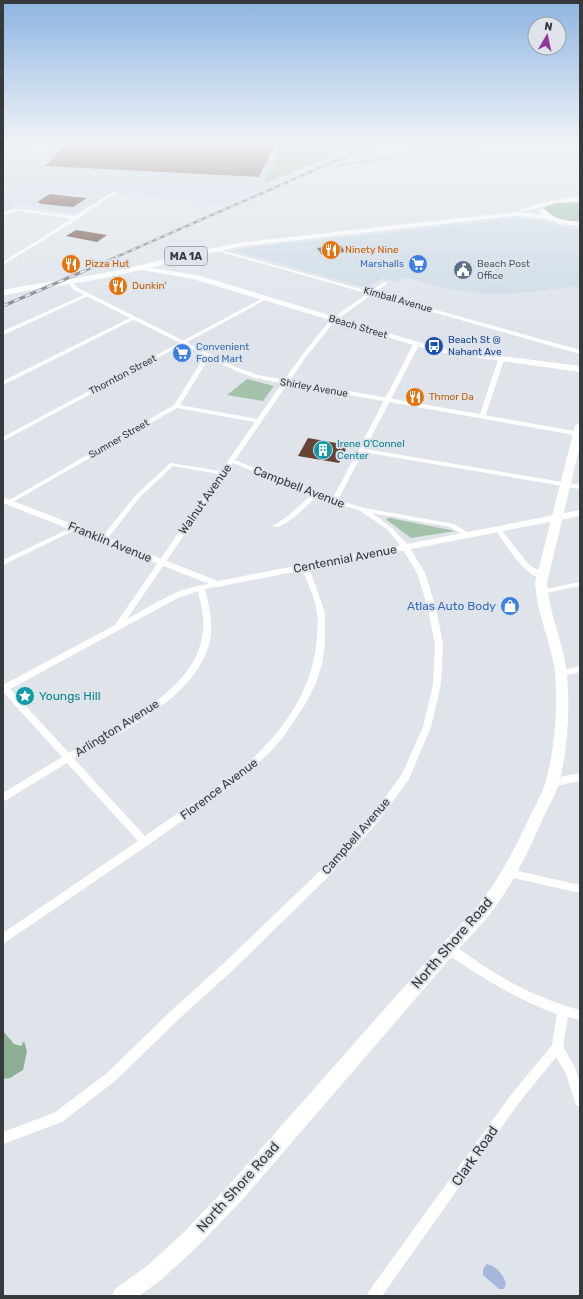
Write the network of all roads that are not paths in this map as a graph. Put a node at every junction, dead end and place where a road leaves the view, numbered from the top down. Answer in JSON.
{"nodes":[{"id":1,"x":96,"y":205,"type":"edge"},
{"id":2,"x":543,"y":205,"type":"joint"},
{"id":3,"x":3,"y":215,"type":"edge"},
{"id":4,"x":549,"y":217,"type":"junction"},
{"id":5,"x":76,"y":218,"type":"junction"},
{"id":6,"x":578,"y":225,"type":"edge"},
{"id":7,"x":216,"y":249,"type":"junction"},
{"id":8,"x":3,"y":264,"type":"edge"},
{"id":9,"x":140,"y":268,"type":"junction"},
{"id":10,"x":72,"y":281,"type":"junction"},
{"id":11,"x":386,"y":282,"type":"dead end"},
{"id":12,"x":30,"y":287,"type":"junction"},
{"id":13,"x":3,"y":288,"type":"edge"},
{"id":14,"x":3,"y":293,"type":"edge"},
{"id":15,"x":371,"y":293,"type":"junction"},
{"id":16,"x":88,"y":295,"type":"junction"},
{"id":17,"x":265,"y":299,"type":"junction"},
{"id":18,"x":134,"y":318,"type":"junction"},
{"id":19,"x":333,"y":320,"type":"junction"},
{"id":20,"x":3,"y":333,"type":"edge"},
{"id":21,"x":184,"y":343,"type":"junction"},
{"id":22,"x":416,"y":345,"type":"junction"},
{"id":23,"x":580,"y":352,"type":"edge"},
{"id":24,"x":208,"y":355,"type":"junction"},
{"id":25,"x":502,"y":360,"type":"junction"},
{"id":26,"x":580,"y":369,"type":"edge"},
{"id":27,"x":3,"y":383,"type":"edge"},
{"id":28,"x":286,"y":383,"type":"junction"},
{"id":29,"x":387,"y":401,"type":"junction"},
{"id":30,"x":176,"y":406,"type":"junction"},
{"id":31,"x":482,"y":417,"type":"junction"},
{"id":32,"x":259,"y":421,"type":"junction"},
{"id":33,"x":579,"y":431,"type":"edge"},
{"id":34,"x":3,"y":439,"type":"edge"},
{"id":35,"x":362,"y":450,"type":"junction"},
{"id":36,"x":232,"y":460,"type":"junction"},
{"id":37,"x":222,"y":473,"type":"junction"},
{"id":38,"x":565,"y":484,"type":"junction"},
{"id":39,"x":580,"y":487,"type":"edge"},
{"id":40,"x":314,"y":495,"type":"junction"},
{"id":41,"x":6,"y":501,"type":"edge"},
{"id":42,"x":334,"y":502,"type":"junction"},
{"id":43,"x":361,"y":509,"type":"junction"},
{"id":44,"x":580,"y":513,"type":"edge"},
{"id":45,"x":557,"y":517,"type":"junction"},
{"id":46,"x":276,"y":526,"type":"dead end"},
{"id":47,"x":75,"y":528,"type":"junction"},
{"id":48,"x":498,"y":529,"type":"junction"},
{"id":49,"x":468,"y":535,"type":"junction"},
{"id":50,"x":104,"y":540,"type":"junction"},
{"id":51,"x":405,"y":547,"type":"junction"},
{"id":52,"x":160,"y":562,"type":"junction"},
{"id":53,"x":3,"y":563,"type":"edge"},
{"id":54,"x":304,"y":567,"type":"junction"},
{"id":55,"x":542,"y":576,"type":"junction"},
{"id":56,"x":217,"y":584,"type":"junction"},
{"id":57,"x":580,"y":584,"type":"edge"},
{"id":58,"x":201,"y":587,"type":"junction"},
{"id":59,"x":541,"y":592,"type":"junction"},
{"id":60,"x":118,"y":626,"type":"junction"},
{"id":61,"x":580,"y":669,"type":"edge"},
{"id":62,"x":561,"y":673,"type":"junction"},
{"id":63,"x":3,"y":689,"type":"edge"},
{"id":64,"x":68,"y":758,"type":"junction"},
{"id":65,"x":580,"y":777,"type":"edge"},
{"id":66,"x":551,"y":783,"type":"junction"},
{"id":67,"x":3,"y":798,"type":"edge"},
{"id":68,"x":145,"y":842,"type":"junction"},
{"id":69,"x":509,"y":873,"type":"junction"},
{"id":70,"x":580,"y":889,"type":"edge"},
{"id":71,"x":3,"y":939,"type":"edge"},
{"id":72,"x":448,"y":949,"type":"junction"},
{"id":73,"x":562,"y":1011,"type":"junction"},
{"id":74,"x":580,"y":1015,"type":"edge"},
{"id":75,"x":557,"y":1047,"type":"junction"},
{"id":76,"x":580,"y":1101,"type":"edge"},
{"id":77,"x":3,"y":1138,"type":"edge"},
{"id":78,"x":122,"y":1296,"type":"edge"},
{"id":79,"x":374,"y":1296,"type":"edge"}],
"edges":[{"from":1,"to":5,"type":"street"},
{"from":2,"to":4,"type":"highway"},
{"from":2,"to":9,"type":"highway","number":"MA 1A"},
{"from":3,"to":5,"type":"street"},
{"from":4,"to":6,"type":"highway","number":"MA 1A"},
{"from":4,"to":7,"type":"highway","number":"MA 1A"},
{"from":5,"to":8,"type":"street"},
{"from":7,"to":9,"type":"highway","number":"MA 1A"},
{"from":7,"to":15,"type":"street","name":"Kimball Avenue"},
{"from":9,"to":10,"type":"highway","number":"MA 1A"},
{"from":9,"to":17,"type":"main road","name":"Beach Street"},
{"from":10,"to":12,"type":"highway","number":"MA 1A"},
{"from":10,"to":16,"type":"street","name":"Shirley Avenue"},
{"from":11,"to":15,"type":"street","name":"Walnut Avenue"},
{"from":12,"to":13,"type":"highway","number":"MA 1A"},
{"from":12,"to":14,"type":"highway","number":"MA 1A"},
{"from":15,"to":19,"type":"street","name":"Walnut Avenue"},
{"from":15,"to":23,"type":"street","name":"Kimball Avenue"},
{"from":16,"to":18,"type":"street","name":"Shirley Avenue"},
{"from":16,"to":20,"type":"street"},
{"from":17,"to":19,"type":"main road","name":"Beach Street"},
{"from":17,"to":21,"type":"street","name":"Thornton Street"},
{"from":18,"to":21,"type":"street","name":"Shirley Avenue"},
{"from":18,"to":27,"type":"street"},
{"from":19,"to":22,"type":"main road","name":"Beach Street"},
{"from":19,"to":28,"type":"street","name":"Walnut Avenue"},
{"from":21,"to":24,"type":"street","name":"Shirley Avenue"},
{"from":21,"to":34,"type":"street","name":"Thornton Street"},
{"from":22,"to":25,"type":"main road","name":"Beach Street"},
{"from":22,"to":29,"type":"street"},
{"from":24,"to":28,"type":"street","name":"Shirley Avenue"},
{"from":24,"to":30,"type":"street","name":"Sumner Street"},
{"from":25,"to":26,"type":"main road","name":"Beach Street"},
{"from":25,"to":31,"type":"street"},
{"from":28,"to":29,"type":"street","name":"Shirley Avenue"},
{"from":28,"to":32,"type":"street","name":"Walnut Avenue"},
{"from":29,"to":31,"type":"street","name":"Shirley Avenue"},
{"from":29,"to":35,"type":"street"},
{"from":30,"to":32,"type":"street"},
{"from":30,"to":41,"type":"street","name":"Sumner Street"},
{"from":31,"to":33,"type":"street","name":"Shirley Avenue"},
{"from":32,"to":36,"type":"street","name":"Walnut Avenue"},
{"from":33,"to":38,"type":"main road","name":"North Shore Road"},
{"from":35,"to":38,"type":"street"},
{"from":35,"to":42,"type":"street"},
{"from":36,"to":37,"type":"street","name":"Walnut Avenue"},
{"from":36,"to":40,"type":"street","name":"Campbell Avenue"},
{"from":37,"to":50,"type":"street"},
{"from":37,"to":52,"type":"street","name":"Walnut Avenue"},
{"from":38,"to":39,"type":"street"},
{"from":38,"to":45,"type":"main road","name":"North Shore Road"},
{"from":40,"to":42,"type":"street","name":"Campbell Avenue"},
{"from":40,"to":46,"type":"street"},
{"from":41,"to":47,"type":"street","name":"Franklin Avenue"},
{"from":42,"to":43,"type":"street","name":"Campbell Avenue"},
{"from":43,"to":49,"type":"street"},
{"from":43,"to":51,"type":"street","name":"Campbell Avenue"},
{"from":44,"to":45,"type":"street","name":"Centennial Avenue"},
{"from":45,"to":48,"type":"street","name":"Centennial Avenue"},
{"from":45,"to":55,"type":"main road","name":"North Shore Road"},
{"from":47,"to":50,"type":"street","name":"Franklin Avenue"},
{"from":47,"to":53,"type":"street"},
{"from":48,"to":49,"type":"street","name":"Centennial Avenue"},
{"from":48,"to":55,"type":"street"},
{"from":49,"to":51,"type":"street","name":"Centennial Avenue"},
{"from":50,"to":52,"type":"street","name":"Franklin Avenue"},
{"from":51,"to":54,"type":"street","name":"Centennial Avenue"},
{"from":51,"to":77,"type":"street","name":"Campbell Avenue"},
{"from":52,"to":56,"type":"street","name":"Franklin Avenue"},
{"from":52,"to":60,"type":"street","name":"Walnut Avenue"},
{"from":54,"to":56,"type":"street","name":"Centennial Avenue"},
{"from":54,"to":68,"type":"street","name":"Florence Avenue"},
{"from":55,"to":59,"type":"main road","name":"North Shore Road"},
{"from":56,"to":58,"type":"street","name":"Centennial Avenue"},
{"from":57,"to":59,"type":"street"},
{"from":58,"to":60,"type":"street","name":"Centennial Avenue"},
{"from":58,"to":64,"type":"street","name":"Arlington Avenue"},
{"from":59,"to":62,"type":"main road","name":"North Shore Road"},
{"from":60,"to":63,"type":"street","name":"Walnut Avenue"},
{"from":61,"to":62,"type":"street"},
{"from":62,"to":66,"type":"main road","name":"North Shore Road"},
{"from":63,"to":64,"type":"street"},
{"from":64,"to":67,"type":"street","name":"Arlington Avenue"},
{"from":64,"to":68,"type":"street"},
{"from":65,"to":66,"type":"street"},
{"from":66,"to":69,"type":"main road","name":"North Shore Road"},
{"from":68,"to":71,"type":"street","name":"Florence Avenue"},
{"from":69,"to":70,"type":"street"},
{"from":69,"to":72,"type":"main road","name":"North Shore Road"},
{"from":72,"to":73,"type":"street"},
{"from":72,"to":78,"type":"main road","name":"North Shore Road"},
{"from":73,"to":74,"type":"street"},
{"from":73,"to":75,"type":"street"},
{"from":75,"to":76,"type":"street"},
{"from":75,"to":79,"type":"street","name":"Clark Road"}]}
